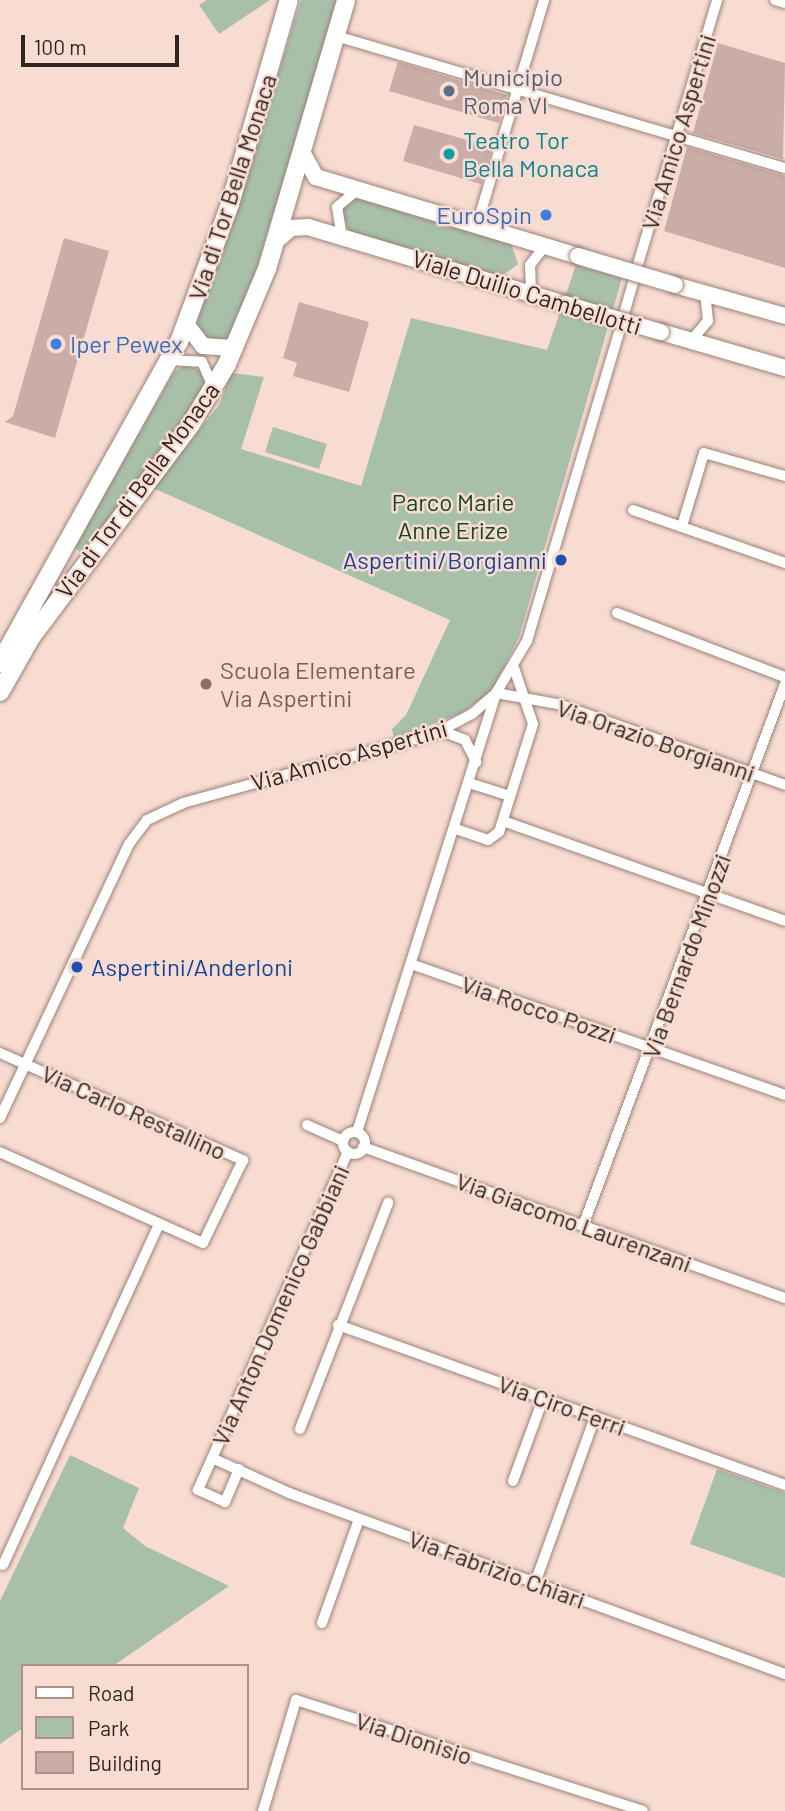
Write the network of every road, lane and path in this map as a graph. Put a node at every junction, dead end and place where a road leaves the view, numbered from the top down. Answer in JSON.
{"nodes":[{"id":1,"x":289,"y":0,"type":"edge"},
{"id":2,"x":346,"y":0,"type":"edge"},
{"id":3,"x":544,"y":0,"type":"edge"},
{"id":4,"x":717,"y":0,"type":"edge"},
{"id":5,"x":775,"y":0,"type":"edge"},
{"id":6,"x":785,"y":3,"type":"edge"},
{"id":7,"x":336,"y":36,"type":"junction"},
{"id":8,"x":518,"y":89,"type":"junction"},
{"id":9,"x":680,"y":137,"type":"junction"},
{"id":10,"x":302,"y":152,"type":"junction"},
{"id":11,"x":785,"y":168,"type":"edge"},
{"id":12,"x":357,"y":190,"type":"junction"},
{"id":13,"x":477,"y":225,"type":"junction"},
{"id":14,"x":342,"y":238,"type":"junction"},
{"id":15,"x":275,"y":243,"type":"junction"},
{"id":16,"x":545,"y":246,"type":"junction"},
{"id":17,"x":638,"y":264,"type":"dead end"},
{"id":18,"x":633,"y":282,"type":"dead end"},
{"id":19,"x":531,"y":292,"type":"junction"},
{"id":20,"x":705,"y":294,"type":"junction"},
{"id":21,"x":624,"y":314,"type":"dead end"},
{"id":22,"x":785,"y":316,"type":"edge"},
{"id":23,"x":186,"y":324,"type":"junction"},
{"id":24,"x":619,"y":332,"type":"dead end"},
{"id":25,"x":691,"y":341,"type":"junction"},
{"id":26,"x":235,"y":348,"type":"junction"},
{"id":27,"x":169,"y":360,"type":"junction"},
{"id":28,"x":785,"y":368,"type":"edge"},
{"id":29,"x":213,"y":390,"type":"junction"},
{"id":30,"x":785,"y":476,"type":"edge"},
{"id":31,"x":633,"y":510,"type":"dead end"},
{"id":32,"x":682,"y":526,"type":"junction"},
{"id":33,"x":785,"y":563,"type":"edge"},
{"id":34,"x":617,"y":613,"type":"dead end"},
{"id":35,"x":0,"y":663,"type":"edge"},
{"id":36,"x":514,"y":668,"type":"junction"},
{"id":37,"x":785,"y":677,"type":"edge"},
{"id":38,"x":785,"y":684,"type":"edge"},
{"id":39,"x":0,"y":692,"type":"edge"},
{"id":40,"x":496,"y":693,"type":"junction"},
{"id":41,"x":526,"y":701,"type":"junction"},
{"id":42,"x":442,"y":731,"type":"junction"},
{"id":43,"x":476,"y":763,"type":"junction"},
{"id":44,"x":751,"y":773,"type":"junction"},
{"id":45,"x":469,"y":783,"type":"junction"},
{"id":46,"x":785,"y":785,"type":"edge"},
{"id":47,"x":510,"y":796,"type":"junction"},
{"id":48,"x":503,"y":821,"type":"junction"},
{"id":49,"x":456,"y":829,"type":"junction"},
{"id":50,"x":710,"y":894,"type":"junction"},
{"id":51,"x":785,"y":921,"type":"edge"},
{"id":52,"x":411,"y":964,"type":"junction"},
{"id":53,"x":651,"y":1048,"type":"junction"},
{"id":54,"x":0,"y":1053,"type":"edge"},
{"id":55,"x":25,"y":1064,"type":"junction"},
{"id":56,"x":785,"y":1095,"type":"edge"},
{"id":57,"x":0,"y":1118,"type":"edge"},
{"id":58,"x":307,"y":1125,"type":"dead end"},
{"id":59,"x":357,"y":1132,"type":"junction"},
{"id":60,"x":346,"y":1146,"type":"junction"},
{"id":61,"x":363,"y":1147,"type":"junction"},
{"id":62,"x":0,"y":1152,"type":"edge"},
{"id":63,"x":388,"y":1203,"type":"dead end"},
{"id":64,"x":159,"y":1224,"type":"junction"},
{"id":65,"x":583,"y":1226,"type":"junction"},
{"id":66,"x":785,"y":1297,"type":"edge"},
{"id":67,"x":338,"y":1325,"type":"junction"},
{"id":68,"x":543,"y":1399,"type":"junction"},
{"id":69,"x":595,"y":1417,"type":"junction"},
{"id":70,"x":300,"y":1429,"type":"dead end"},
{"id":71,"x":212,"y":1458,"type":"junction"},
{"id":72,"x":239,"y":1469,"type":"junction"},
{"id":73,"x":513,"y":1481,"type":"dead end"},
{"id":74,"x":785,"y":1485,"type":"edge"},
{"id":75,"x":359,"y":1519,"type":"junction"},
{"id":76,"x":3,"y":1566,"type":"dead end"},
{"id":77,"x":535,"y":1583,"type":"junction"},
{"id":78,"x":322,"y":1623,"type":"dead end"},
{"id":79,"x":785,"y":1674,"type":"edge"},
{"id":80,"x":263,"y":1811,"type":"edge"},
{"id":81,"x":643,"y":1811,"type":"edge"}],
"edges":[{"from":1,"to":23,"type":"main road","name":"Via di Tor Bella Monaca"},
{"from":2,"to":7,"type":"main road","name":"Via di Tor di Bella Monaca"},
{"from":3,"to":8,"type":"street"},
{"from":4,"to":9,"type":"street","name":"Via Amico Aspertini"},
{"from":5,"to":6,"type":"street"},
{"from":7,"to":8,"type":"street"},
{"from":7,"to":10,"type":"main road","name":"Via di Tor di Bella Monaca"},
{"from":8,"to":9,"type":"street"},
{"from":8,"to":13,"type":"street"},
{"from":9,"to":11,"type":"street"},
{"from":9,"to":17,"type":"street","name":"Via Amico Aspertini"},
{"from":10,"to":12,"type":"main road","name":"Viale Duilio Cambellotti"},
{"from":10,"to":15,"type":"main road","name":"Via di Tor di Bella Monaca"},
{"from":12,"to":13,"type":"main road","name":"Viale Duilio Cambellotti"},
{"from":12,"to":14,"type":"street"},
{"from":13,"to":16,"type":"main road","name":"Viale Duilio Cambellotti"},
{"from":14,"to":15,"type":"main road","name":"Viale Duilio Cambellotti"},
{"from":14,"to":19,"type":"main road","name":"Viale Duilio Cambellotti"},
{"from":15,"to":26,"type":"main road","name":"Via di Tor di Bella Monaca"},
{"from":16,"to":19,"type":"street"},
{"from":16,"to":20,"type":"main road","name":"Viale Duilio Cambellotti","bridge":true},
{"from":18,"to":21,"type":"street"},
{"from":19,"to":25,"type":"main road","name":"Viale Duilio Cambellotti","bridge":true},
{"from":20,"to":22,"type":"main road","name":"Viale Duilio Cambellotti"},
{"from":20,"to":25,"type":"street"},
{"from":23,"to":26,"type":"main road"},
{"from":23,"to":27,"type":"main road","name":"Via di Tor Bella Monaca"},
{"from":24,"to":36,"type":"street","name":"Via Amico Aspertini"},
{"from":25,"to":28,"type":"main road","name":"Viale Duilio Cambellotti"},
{"from":26,"to":29,"type":"main road","name":"Via di Tor di Bella Monaca"},
{"from":27,"to":29,"type":"street"},
{"from":27,"to":35,"type":"main road","name":"Via di Tor Bella Monaca"},
{"from":29,"to":39,"type":"main road","name":"Via di Tor di Bella Monaca"},
{"from":30,"to":32,"type":"street"},
{"from":31,"to":32,"type":"street"},
{"from":32,"to":33,"type":"street"},
{"from":34,"to":37,"type":"street"},
{"from":36,"to":40,"type":"street","name":"Via Amico Aspertini"},
{"from":36,"to":41,"type":"street"},
{"from":38,"to":44,"type":"street","name":"Via Bernardo Minozzi"},
{"from":40,"to":41,"type":"street","name":"Via Orazio Borgianni"},
{"from":40,"to":42,"type":"street","name":"Via Amico Aspertini"},
{"from":40,"to":43,"type":"street"},
{"from":41,"to":44,"type":"street","name":"Via Orazio Borgianni"},
{"from":41,"to":47,"type":"street"},
{"from":42,"to":43,"type":"street"},
{"from":42,"to":55,"type":"street","name":"Via Amico Aspertini"},
{"from":43,"to":45,"type":"street"},
{"from":44,"to":46,"type":"street","name":"Via Orazio Borgianni"},
{"from":44,"to":50,"type":"street","name":"Via Bernardo Minozzi"},
{"from":45,"to":47,"type":"street"},
{"from":45,"to":49,"type":"street"},
{"from":47,"to":48,"type":"street"},
{"from":48,"to":49,"type":"street"},
{"from":48,"to":50,"type":"street"},
{"from":49,"to":52,"type":"street"},
{"from":50,"to":51,"type":"street"},
{"from":50,"to":53,"type":"street","name":"Via Bernardo Minozzi"},
{"from":52,"to":53,"type":"street","name":"Via Rocco Pozzi"},
{"from":52,"to":59,"type":"street"},
{"from":53,"to":56,"type":"street","name":"Via Rocco Pozzi"},
{"from":53,"to":65,"type":"street","name":"Via Bernardo Minozzi"},
{"from":54,"to":55,"type":"street","name":"Via Carlo Restallino"},
{"from":55,"to":57,"type":"street","name":"Via Amico Aspertini"},
{"from":55,"to":64,"type":"street","name":"Via Carlo Restallino"},
{"from":58,"to":60,"type":"street"},
{"from":59,"to":60,"type":"street"},
{"from":59,"to":61,"type":"street"},
{"from":60,"to":61,"type":"street"},
{"from":60,"to":71,"type":"street","name":"Via Anton Domenico Gabbiani"},
{"from":61,"to":65,"type":"street","name":"Via Giacomo Laurenzani"},
{"from":62,"to":64,"type":"street"},
{"from":63,"to":67,"type":"street"},
{"from":64,"to":76,"type":"street"},
{"from":65,"to":66,"type":"street","name":"Via Giacomo Laurenzani"},
{"from":67,"to":68,"type":"street","name":"Via Ciro Ferri"},
{"from":67,"to":70,"type":"street"},
{"from":68,"to":69,"type":"street","name":"Via Ciro Ferri"},
{"from":68,"to":73,"type":"street"},
{"from":69,"to":74,"type":"street","name":"Via Ciro Ferri"},
{"from":69,"to":77,"type":"street"},
{"from":71,"to":72,"type":"street","name":"Via Fabrizio Chiari"},
{"from":71,"to":72,"type":"street","name":"Via Anton Domenico Gabbiani"},
{"from":72,"to":75,"type":"street","name":"Via Fabrizio Chiari"},
{"from":75,"to":77,"type":"street","name":"Via Fabrizio Chiari"},
{"from":75,"to":78,"type":"street"},
{"from":77,"to":79,"type":"street","name":"Via Fabrizio Chiari"},
{"from":80,"to":81,"type":"street","name":"Via Dionisio"}]}
